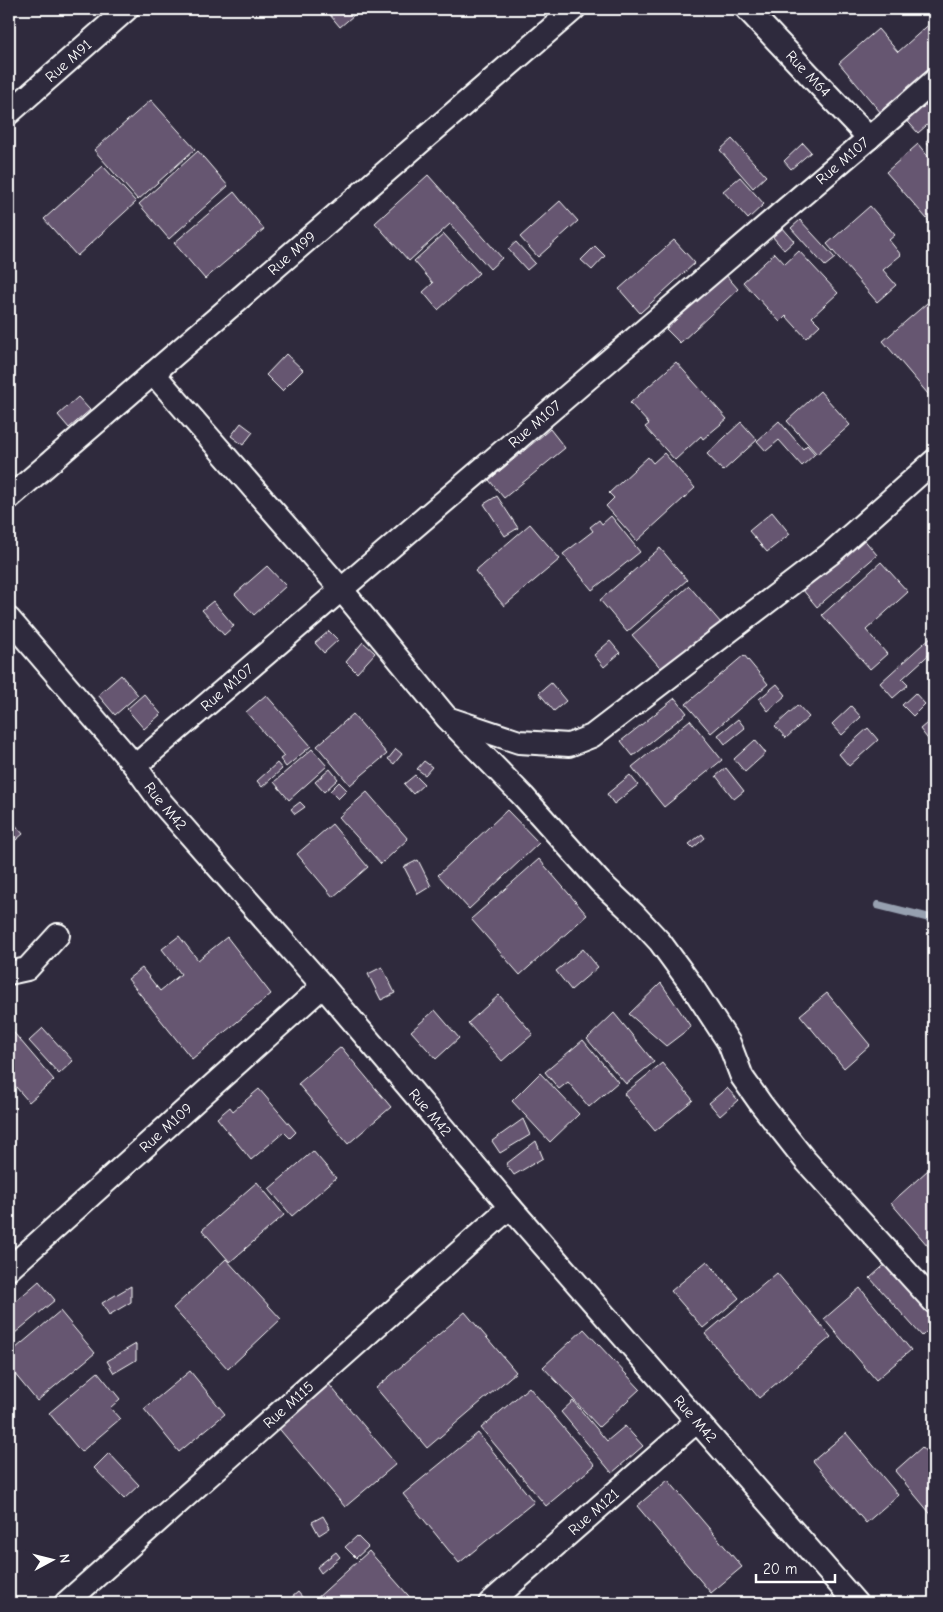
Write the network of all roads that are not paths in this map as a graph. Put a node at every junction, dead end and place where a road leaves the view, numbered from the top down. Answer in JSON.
{"nodes":[{"id":1,"x":127,"y":9,"type":"edge"},
{"id":2,"x":574,"y":9,"type":"edge"},
{"id":3,"x":747,"y":9,"type":"edge"},
{"id":4,"x":934,"y":81,"type":"edge"},
{"id":5,"x":9,"y":113,"type":"edge"},
{"id":6,"x":869,"y":138,"type":"junction"},
{"id":7,"x":153,"y":373,"type":"junction"},
{"id":8,"x":934,"y":461,"type":"edge"},
{"id":9,"x":9,"y":498,"type":"edge"},
{"id":10,"x":341,"y":589,"type":"junction"},
{"id":11,"x":9,"y":619,"type":"edge"},
{"id":12,"x":446,"y":718,"type":"junction"},
{"id":13,"x":135,"y":766,"type":"junction"},
{"id":14,"x":58,"y":935,"type":"dead end"},
{"id":15,"x":9,"y":973,"type":"edge"},
{"id":16,"x":324,"y":986,"type":"junction"},
{"id":17,"x":510,"y":1207,"type":"junction"},
{"id":18,"x":9,"y":1269,"type":"edge"},
{"id":19,"x":934,"y":1302,"type":"edge"},
{"id":20,"x":697,"y":1421,"type":"junction"},
{"id":21,"x":66,"y":1603,"type":"edge"},
{"id":22,"x":490,"y":1603,"type":"edge"},
{"id":23,"x":856,"y":1603,"type":"edge"}],
"edges":[{"from":1,"to":5,"type":"street","name":"Rue M91"},
{"from":2,"to":7,"type":"street","name":"Rue M99"},
{"from":3,"to":6,"type":"street","name":"Rue M64"},
{"from":4,"to":6,"type":"street","name":"Rue M107"},
{"from":6,"to":10,"type":"street","name":"Rue M107"},
{"from":7,"to":9,"type":"street","name":"Rue M99"},
{"from":7,"to":10,"type":"street"},
{"from":8,"to":12,"type":"street"},
{"from":10,"to":12,"type":"street"},
{"from":10,"to":13,"type":"street","name":"Rue M107"},
{"from":11,"to":13,"type":"street","name":"Rue M42"},
{"from":12,"to":19,"type":"street"},
{"from":13,"to":16,"type":"street","name":"Rue M42"},
{"from":14,"to":15,"type":"street"},
{"from":16,"to":17,"type":"street","name":"Rue M42"},
{"from":16,"to":18,"type":"street","name":"Rue M109"},
{"from":17,"to":20,"type":"street","name":"Rue M42"},
{"from":17,"to":21,"type":"street","name":"Rue M115"},
{"from":20,"to":22,"type":"street","name":"Rue M121"},
{"from":20,"to":23,"type":"street","name":"Rue M42"}]}
